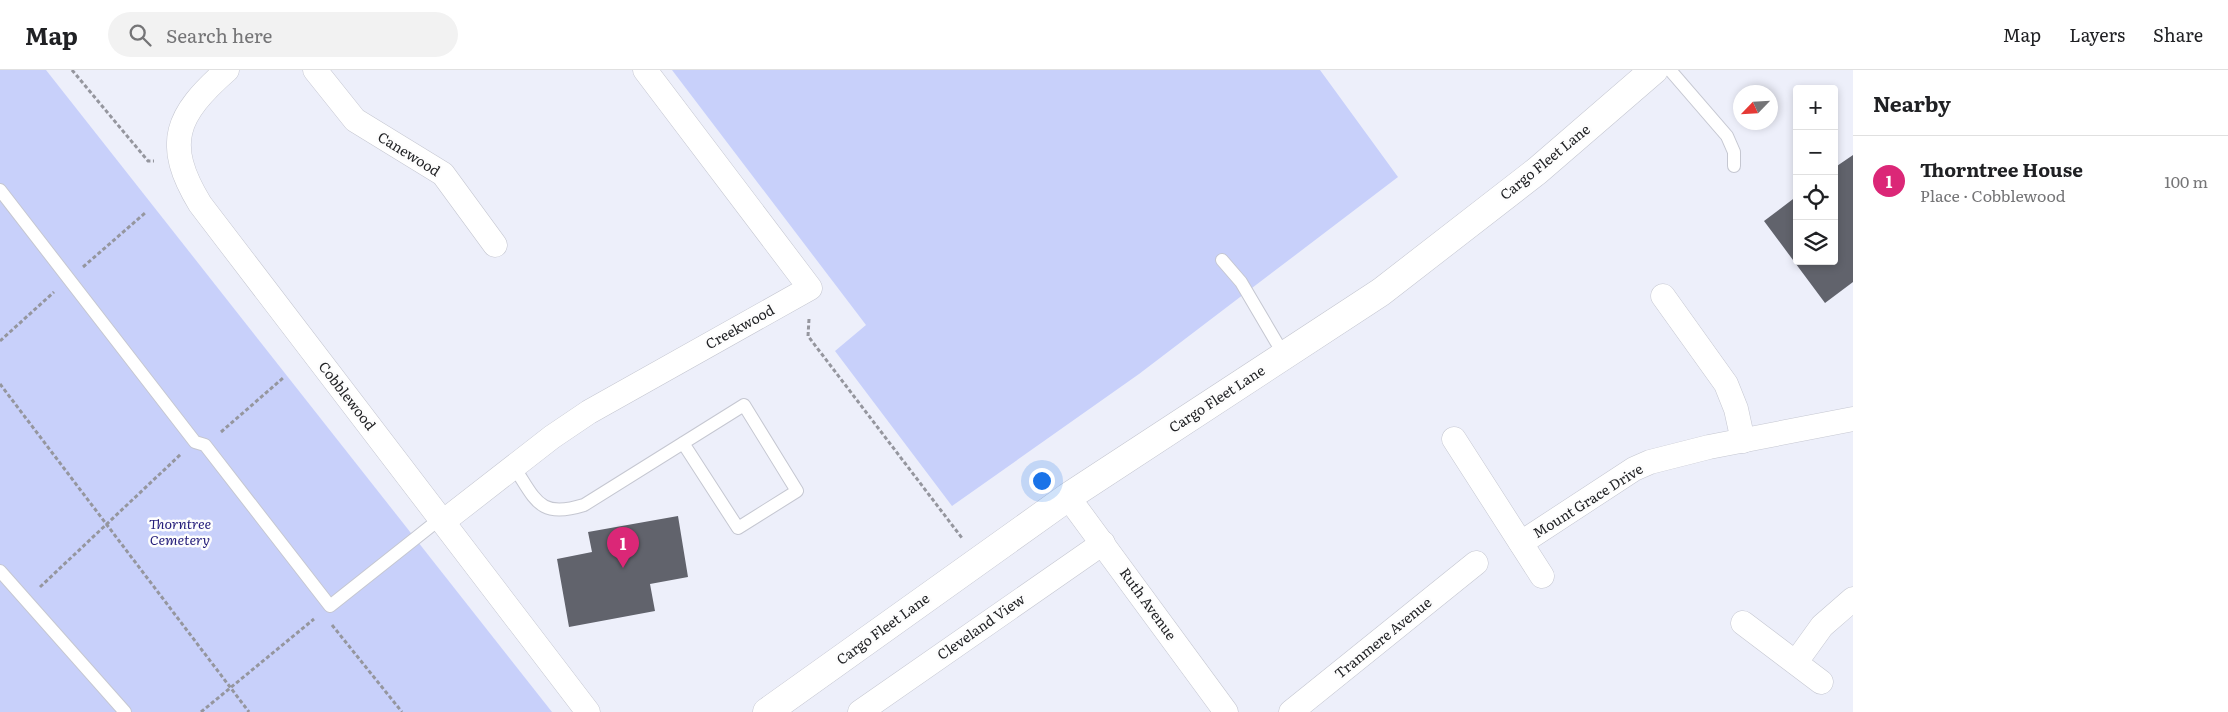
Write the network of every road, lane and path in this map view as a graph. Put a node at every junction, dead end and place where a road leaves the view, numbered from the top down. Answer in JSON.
{"nodes":[{"id":1,"x":72,"y":70,"type":"edge"},
{"id":2,"x":315,"y":70,"type":"edge"},
{"id":3,"x":644,"y":70,"type":"edge"},
{"id":4,"x":1654,"y":70,"type":"edge"},
{"id":5,"x":1670,"y":70,"type":"edge"},
{"id":6,"x":221,"y":72,"type":"edge"},
{"id":7,"x":180,"y":160,"type":"junction"},
{"id":8,"x":1734,"y":166,"type":"dead end"},
{"id":9,"x":0,"y":190,"type":"edge"},
{"id":10,"x":495,"y":245,"type":"dead end"},
{"id":11,"x":1222,"y":260,"type":"dead end"},
{"id":12,"x":810,"y":288,"type":"junction"},
{"id":13,"x":1663,"y":296,"type":"dead end"},
{"id":14,"x":1284,"y":354,"type":"junction"},
{"id":15,"x":283,"y":378,"type":"dead end"},
{"id":16,"x":0,"y":384,"type":"edge"},
{"id":17,"x":1853,"y":419,"type":"edge"},
{"id":18,"x":1454,"y":439,"type":"dead end"},
{"id":19,"x":1743,"y":441,"type":"junction"},
{"id":20,"x":682,"y":443,"type":"junction"},
{"id":21,"x":200,"y":444,"type":"junction"},
{"id":22,"x":514,"y":467,"type":"junction"},
{"id":23,"x":1068,"y":497,"type":"junction"},
{"id":24,"x":442,"y":520,"type":"junction"},
{"id":25,"x":106,"y":523,"type":"junction"},
{"id":26,"x":1103,"y":543,"type":"junction"},
{"id":27,"x":1521,"y":543,"type":"junction"},
{"id":28,"x":979,"y":561,"type":"junction"},
{"id":29,"x":1476,"y":564,"type":"dead end"},
{"id":30,"x":0,"y":571,"type":"edge"},
{"id":31,"x":1542,"y":576,"type":"dead end"},
{"id":32,"x":1853,"y":599,"type":"edge"},
{"id":33,"x":26,"y":600,"type":"junction"},
{"id":34,"x":326,"y":609,"type":"junction"},
{"id":35,"x":1743,"y":623,"type":"dead end"},
{"id":36,"x":1796,"y":662,"type":"junction"},
{"id":37,"x":1821,"y":682,"type":"dead end"},
{"id":38,"x":230,"y":687,"type":"junction"},
{"id":39,"x":125,"y":712,"type":"edge"},
{"id":40,"x":201,"y":712,"type":"edge"},
{"id":41,"x":249,"y":712,"type":"edge"},
{"id":42,"x":402,"y":712,"type":"edge"},
{"id":43,"x":588,"y":712,"type":"edge"},
{"id":44,"x":767,"y":712,"type":"edge"},
{"id":45,"x":860,"y":712,"type":"edge"},
{"id":46,"x":1226,"y":712,"type":"edge"},
{"id":47,"x":1290,"y":712,"type":"edge"}],
"edges":[{"from":1,"to":7,"type":"path"},
{"from":2,"to":10,"type":"street","name":"Canewood"},
{"from":3,"to":12,"type":"street"},
{"from":4,"to":14,"type":"main road","name":"Cargo Fleet Lane"},
{"from":5,"to":8,"type":"lane"},
{"from":6,"to":7,"type":"street","name":"Cobblewood"},
{"from":7,"to":24,"type":"street","name":"Cobblewood"},
{"from":9,"to":21,"type":"lane"},
{"from":11,"to":14,"type":"lane"},
{"from":12,"to":22,"type":"street","name":"Creekwood"},
{"from":12,"to":28,"type":"path"},
{"from":13,"to":19,"type":"street"},
{"from":14,"to":23,"type":"main road","name":"Cargo Fleet Lane"},
{"from":15,"to":21,"type":"path"},
{"from":16,"to":25,"type":"path"},
{"from":17,"to":19,"type":"street","name":"Mount Grace Drive"},
{"from":18,"to":27,"type":"street","name":"Mount Grace Drive"},
{"from":19,"to":27,"type":"street","name":"Mount Grace Drive"},
{"from":20,"to":20,"type":"lane"},
{"from":20,"to":22,"type":"lane"},
{"from":21,"to":25,"type":"path"},
{"from":21,"to":34,"type":"lane"},
{"from":22,"to":24,"type":"street","name":"Creekwood"},
{"from":23,"to":26,"type":"street","name":"Ruth Avenue"},
{"from":23,"to":28,"type":"main road","name":"Cargo Fleet Lane"},
{"from":24,"to":34,"type":"lane"},
{"from":24,"to":43,"type":"street","name":"Cobblewood"},
{"from":25,"to":33,"type":"path"},
{"from":25,"to":38,"type":"path"},
{"from":26,"to":45,"type":"street","name":"Cleveland View"},
{"from":26,"to":46,"type":"street","name":"Ruth Avenue"},
{"from":27,"to":31,"type":"street","name":"Mount Grace Drive"},
{"from":28,"to":44,"type":"main road","name":"Cargo Fleet Lane"},
{"from":29,"to":47,"type":"street","name":"Tranmere Avenue"},
{"from":30,"to":33,"type":"lane"},
{"from":32,"to":36,"type":"street"},
{"from":33,"to":39,"type":"lane"},
{"from":34,"to":38,"type":"path"},
{"from":34,"to":42,"type":"path"},
{"from":35,"to":36,"type":"street"},
{"from":36,"to":37,"type":"street"},
{"from":38,"to":40,"type":"path"},
{"from":38,"to":41,"type":"path"}]}
